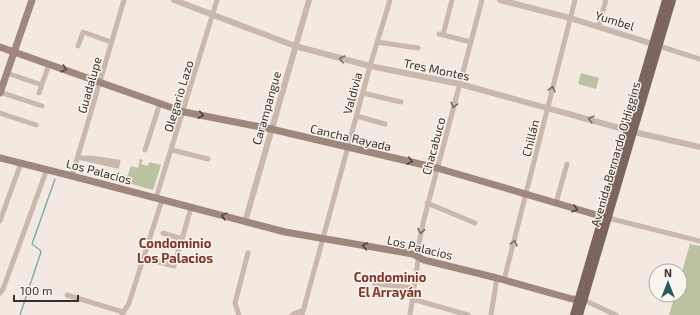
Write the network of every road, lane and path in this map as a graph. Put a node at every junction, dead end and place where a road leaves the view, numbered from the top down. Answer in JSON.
{"nodes":[{"id":1,"x":32,"y":0,"type":"edge"},
{"id":2,"x":124,"y":0,"type":"edge"},
{"id":3,"x":174,"y":0,"type":"edge"},
{"id":4,"x":217,"y":0,"type":"edge"},
{"id":5,"x":309,"y":0,"type":"edge"},
{"id":6,"x":390,"y":0,"type":"edge"},
{"id":7,"x":452,"y":0,"type":"edge"},
{"id":8,"x":482,"y":0,"type":"edge"},
{"id":9,"x":500,"y":0,"type":"edge"},
{"id":10,"x":575,"y":0,"type":"edge"},
{"id":11,"x":606,"y":0,"type":"edge"},
{"id":12,"x":666,"y":0,"type":"edge"},
{"id":13,"x":672,"y":0,"type":"edge"},
{"id":14,"x":212,"y":14,"type":"junction"},
{"id":15,"x":570,"y":18,"type":"junction"},
{"id":16,"x":598,"y":27,"type":"junction"},
{"id":17,"x":111,"y":42,"type":"junction"},
{"id":18,"x":377,"y":42,"type":"junction"},
{"id":19,"x":471,"y":42,"type":"junction"},
{"id":20,"x":656,"y":45,"type":"junction"},
{"id":21,"x":78,"y":46,"type":"dead end"},
{"id":22,"x":295,"y":46,"type":"junction"},
{"id":23,"x":0,"y":47,"type":"edge"},
{"id":24,"x":418,"y":48,"type":"dead end"},
{"id":25,"x":14,"y":52,"type":"junction"},
{"id":26,"x":700,"y":59,"type":"edge"},
{"id":27,"x":49,"y":64,"type":"junction"},
{"id":28,"x":370,"y":66,"type":"junction"},
{"id":29,"x":7,"y":73,"type":"junction"},
{"id":30,"x":100,"y":82,"type":"junction"},
{"id":31,"x":460,"y":84,"type":"junction"},
{"id":32,"x":42,"y":85,"type":"junction"},
{"id":33,"x":0,"y":92,"type":"edge"},
{"id":34,"x":39,"y":92,"type":"dead end"},
{"id":35,"x":363,"y":93,"type":"junction"},
{"id":36,"x":401,"y":102,"type":"dead end"},
{"id":37,"x":160,"y":103,"type":"junction"},
{"id":38,"x":42,"y":106,"type":"dead end"},
{"id":39,"x":548,"y":107,"type":"junction"},
{"id":40,"x":0,"y":112,"type":"edge"},
{"id":41,"x":184,"y":112,"type":"junction"},
{"id":42,"x":357,"y":116,"type":"junction"},
{"id":43,"x":385,"y":124,"type":"dead end"},
{"id":44,"x":36,"y":125,"type":"dead end"},
{"id":45,"x":271,"y":129,"type":"junction"},
{"id":46,"x":631,"y":131,"type":"junction"},
{"id":47,"x":348,"y":147,"type":"junction"},
{"id":48,"x":700,"y":147,"type":"edge"},
{"id":49,"x":145,"y":150,"type":"dead end"},
{"id":50,"x":172,"y":150,"type":"junction"},
{"id":51,"x":78,"y":157,"type":"junction"},
{"id":52,"x":0,"y":158,"type":"edge"},
{"id":53,"x":86,"y":158,"type":"junction"},
{"id":54,"x":208,"y":159,"type":"dead end"},
{"id":55,"x":21,"y":163,"type":"junction"},
{"id":56,"x":567,"y":164,"type":"dead end"},
{"id":57,"x":437,"y":168,"type":"junction"},
{"id":58,"x":47,"y":169,"type":"junction"},
{"id":59,"x":72,"y":176,"type":"junction"},
{"id":60,"x":526,"y":194,"type":"junction"},
{"id":61,"x":159,"y":199,"type":"junction"},
{"id":62,"x":428,"y":203,"type":"junction"},
{"id":63,"x":556,"y":203,"type":"junction"},
{"id":64,"x":191,"y":208,"type":"junction"},
{"id":65,"x":605,"y":218,"type":"junction"},
{"id":66,"x":0,"y":221,"type":"edge"},
{"id":67,"x":245,"y":222,"type":"junction"},
{"id":68,"x":475,"y":223,"type":"dead end"},
{"id":69,"x":163,"y":233,"type":"dead end"},
{"id":70,"x":182,"y":239,"type":"junction"},
{"id":71,"x":323,"y":239,"type":"junction"},
{"id":72,"x":700,"y":241,"type":"edge"},
{"id":73,"x":248,"y":253,"type":"dead end"},
{"id":74,"x":418,"y":257,"type":"junction"},
{"id":75,"x":155,"y":260,"type":"dead end"},
{"id":76,"x":501,"y":279,"type":"junction"},
{"id":77,"x":374,"y":283,"type":"dead end"},
{"id":78,"x":414,"y":288,"type":"junction"},
{"id":79,"x":0,"y":293,"type":"edge"},
{"id":80,"x":68,"y":295,"type":"dead end"},
{"id":81,"x":412,"y":299,"type":"junction"},
{"id":82,"x":581,"y":300,"type":"junction"},
{"id":83,"x":303,"y":312,"type":"edge"},
{"id":84,"x":123,"y":314,"type":"edge"},
{"id":85,"x":239,"y":315,"type":"edge"},
{"id":86,"x":292,"y":315,"type":"edge"},
{"id":87,"x":410,"y":315,"type":"edge"},
{"id":88,"x":468,"y":315,"type":"edge"},
{"id":89,"x":491,"y":315,"type":"edge"},
{"id":90,"x":574,"y":315,"type":"edge"},
{"id":91,"x":580,"y":315,"type":"edge"},
{"id":92,"x":616,"y":315,"type":"edge"}],
"edges":[{"from":1,"to":25,"type":"main road"},
{"from":2,"to":17,"type":"street","name":"Guadalupe"},
{"from":3,"to":14,"type":"street","name":"Tres Montes"},
{"from":4,"to":14,"type":"street","name":"Olegario Lazo"},
{"from":5,"to":22,"type":"street","name":"Carampangue"},
{"from":6,"to":18,"type":"street","name":"Valdivia"},
{"from":7,"to":19,"type":"street"},
{"from":8,"to":19,"type":"street","name":"Chacabuco"},
{"from":9,"to":15,"type":"street","name":"Yumbel"},
{"from":10,"to":15,"type":"street","name":"Chillán"},
{"from":11,"to":16,"type":"street"},
{"from":12,"to":20,"type":"main road","name":"Avenida Bernardo O'Higgins"},
{"from":13,"to":20,"type":"main road","name":"Avenida Bernardo O'Higgins"},
{"from":14,"to":22,"type":"street","name":"Tres Montes"},
{"from":14,"to":41,"type":"street","name":"Olegario Lazo"},
{"from":15,"to":16,"type":"street","name":"Yumbel"},
{"from":39,"to":15,"type":"street","name":"Chillán","one_way":true},
{"from":16,"to":20,"type":"street","name":"Yumbel"},
{"from":17,"to":21,"type":"street"},
{"from":17,"to":30,"type":"street","name":"Guadalupe"},
{"from":18,"to":24,"type":"street"},
{"from":18,"to":28,"type":"street","name":"Valdivia"},
{"from":19,"to":31,"type":"street","name":"Chacabuco"},
{"from":20,"to":26,"type":"street","name":"Yumbel"},
{"from":20,"to":46,"type":"main road","name":"Avenida Bernardo O'Higgins"},
{"from":28,"to":22,"type":"street","name":"Tres Montes","one_way":true},
{"from":22,"to":45,"type":"street","name":"Carampangue"},
{"from":23,"to":25,"type":"main road","name":"Cancha Rayada"},
{"from":25,"to":27,"type":"main road","name":"Cancha Rayada"},
{"from":25,"to":29,"type":"main road"},
{"from":27,"to":30,"type":"main road","name":"Cancha Rayada","one_way":true},
{"from":27,"to":32,"type":"street"},
{"from":28,"to":31,"type":"street","name":"Tres Montes"},
{"from":28,"to":35,"type":"street","name":"Valdivia"},
{"from":29,"to":32,"type":"street"},
{"from":29,"to":33,"type":"main road"},
{"from":30,"to":37,"type":"main road","name":"Cancha Rayada"},
{"from":30,"to":51,"type":"street","name":"Guadalupe"},
{"from":31,"to":39,"type":"street","name":"Tres Montes"},
{"from":31,"to":57,"type":"street","name":"Chacabuco","one_way":true},
{"from":32,"to":34,"type":"street"},
{"from":33,"to":38,"type":"street"},
{"from":35,"to":36,"type":"street"},
{"from":35,"to":42,"type":"street","name":"Valdivia"},
{"from":37,"to":41,"type":"main road","name":"Cancha Rayada"},
{"from":37,"to":49,"type":"street"},
{"from":46,"to":39,"type":"street","name":"Tres Montes","one_way":true},
{"from":39,"to":60,"type":"street","name":"Chillán"},
{"from":40,"to":44,"type":"street"},
{"from":41,"to":45,"type":"main road","name":"Cancha Rayada","one_way":true},
{"from":41,"to":50,"type":"street","name":"Olegario Lazo"},
{"from":42,"to":43,"type":"street"},
{"from":42,"to":47,"type":"street","name":"Valdivia"},
{"from":45,"to":47,"type":"main road","name":"Cancha Rayada"},
{"from":45,"to":67,"type":"street","name":"Carampangue"},
{"from":46,"to":48,"type":"street","name":"Tres Montes"},
{"from":46,"to":65,"type":"main road","name":"Avenida Bernardo O'Higgins"},
{"from":47,"to":57,"type":"main road","name":"Cancha Rayada","one_way":true},
{"from":47,"to":71,"type":"street","name":"Valdivia"},
{"from":50,"to":54,"type":"street"},
{"from":50,"to":61,"type":"street","name":"Olegario Lazo"},
{"from":51,"to":53,"type":"street"},
{"from":51,"to":59,"type":"street","name":"Guadalupe"},
{"from":52,"to":55,"type":"main road","name":"Los Palacios"},
{"from":53,"to":53,"type":"street"},
{"from":55,"to":58,"type":"main road","name":"Los Palacios"},
{"from":55,"to":66,"type":"street"},
{"from":56,"to":63,"type":"street"},
{"from":57,"to":60,"type":"main road","name":"Cancha Rayada"},
{"from":57,"to":62,"type":"street","name":"Chacabuco"},
{"from":58,"to":59,"type":"main road","name":"Los Palacios"},
{"from":58,"to":79,"type":"street"},
{"from":59,"to":61,"type":"main road","name":"Los Palacios"},
{"from":60,"to":63,"type":"main road","name":"Cancha Rayada"},
{"from":76,"to":60,"type":"street","name":"Chillán","one_way":true},
{"from":61,"to":64,"type":"main road","name":"Los Palacios"},
{"from":61,"to":84,"type":"street","name":"Olegario Lazo"},
{"from":62,"to":68,"type":"street"},
{"from":62,"to":74,"type":"street","name":"Chacabuco","one_way":true},
{"from":63,"to":65,"type":"main road","name":"Cancha Rayada","one_way":true},
{"from":67,"to":64,"type":"main road","name":"Los Palacios","one_way":true},
{"from":64,"to":70,"type":"street"},
{"from":65,"to":72,"type":"street","name":"Cancha Rayada"},
{"from":65,"to":82,"type":"main road","name":"Avenida Bernardo O'Higgins"},
{"from":67,"to":71,"type":"main road","name":"Los Palacios"},
{"from":69,"to":70,"type":"street"},
{"from":70,"to":75,"type":"street"},
{"from":74,"to":71,"type":"main road","name":"Los Palacios","one_way":true},
{"from":71,"to":83,"type":"street","name":"Valdivia"},
{"from":73,"to":85,"type":"street"},
{"from":74,"to":76,"type":"main road","name":"Los Palacios"},
{"from":74,"to":78,"type":"street","name":"Chacabuco"},
{"from":76,"to":82,"type":"main road","name":"Los Palacios"},
{"from":76,"to":89,"type":"street","name":"Chillán"},
{"from":77,"to":78,"type":"street"},
{"from":78,"to":81,"type":"street","name":"Chacabuco"},
{"from":80,"to":84,"type":"street"},
{"from":81,"to":87,"type":"street","name":"Chacabuco"},
{"from":81,"to":88,"type":"street"},
{"from":82,"to":90,"type":"main road","name":"Avenida Bernardo O'Higgins"},
{"from":82,"to":91,"type":"main road","name":"Avenida Bernardo O'Higgins"},
{"from":82,"to":92,"type":"street","name":"Los Palacios"},
{"from":83,"to":86,"type":"street"}]}
